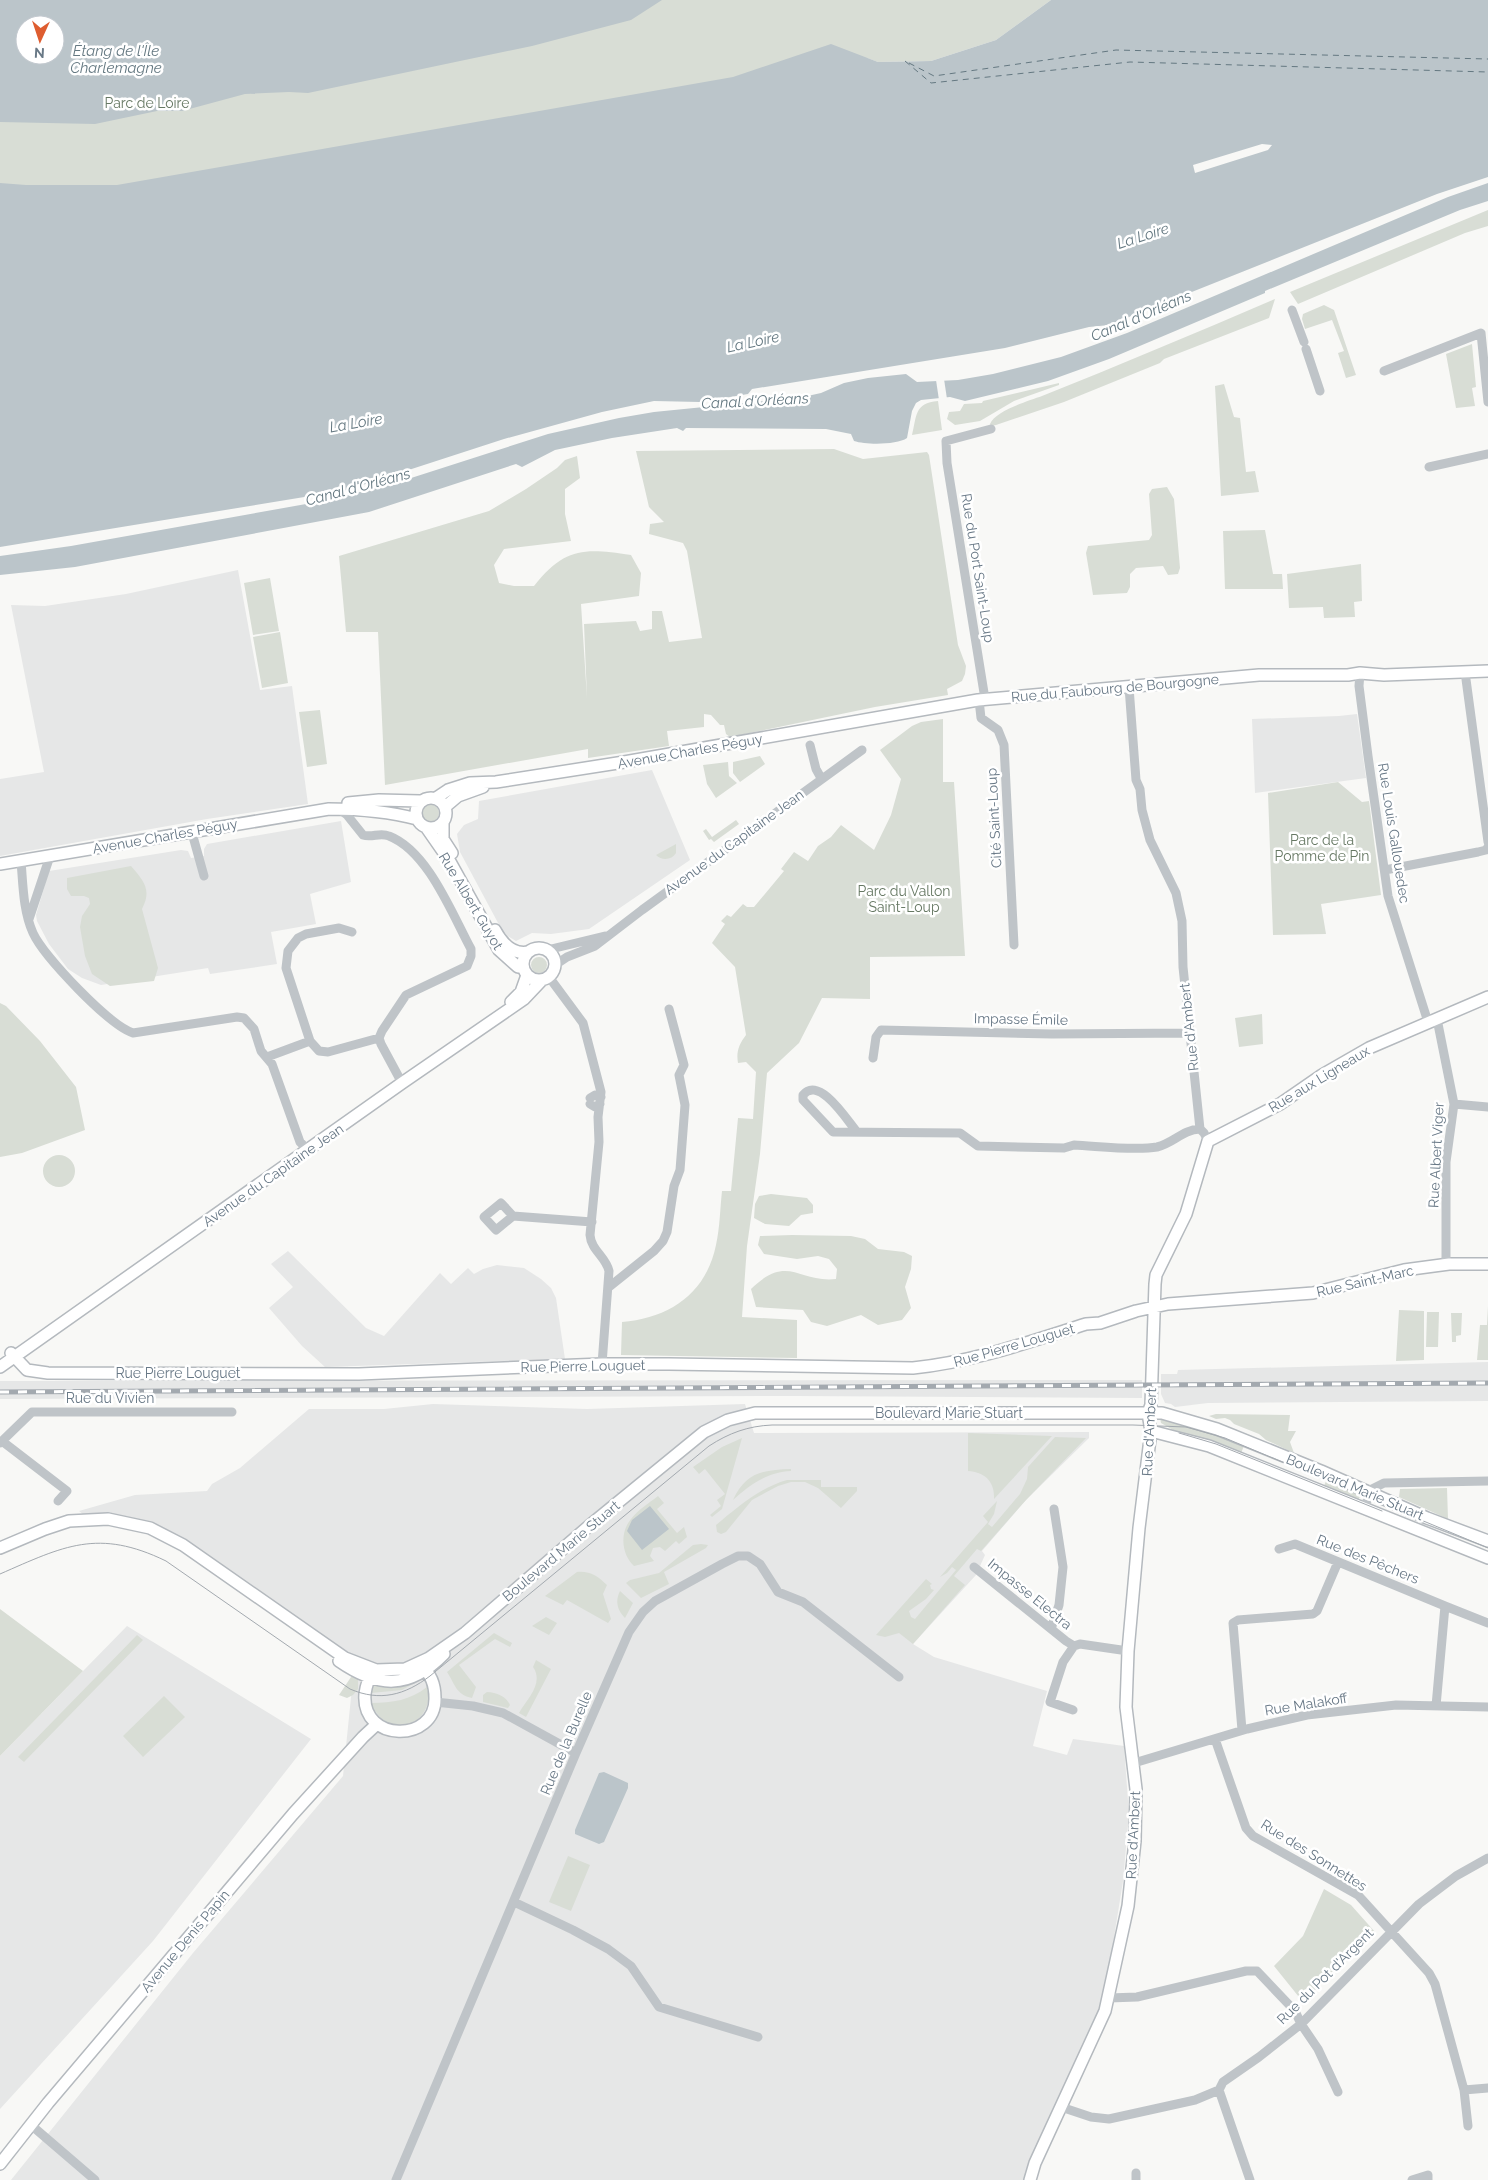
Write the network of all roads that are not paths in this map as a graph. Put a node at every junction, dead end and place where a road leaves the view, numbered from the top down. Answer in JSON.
{"nodes":[{"id":1,"x":1292,"y":310,"type":"dead end"},
{"id":2,"x":1384,"y":371,"type":"dead end"},
{"id":3,"x":1320,"y":391,"type":"dead end"},
{"id":4,"x":1488,"y":402,"type":"edge"},
{"id":5,"x":991,"y":429,"type":"dead end"},
{"id":6,"x":1488,"y":454,"type":"edge"},
{"id":7,"x":1429,"y":467,"type":"dead end"},
{"id":8,"x":1488,"y":671,"type":"edge"},
{"id":9,"x":1356,"y":676,"type":"junction"},
{"id":10,"x":1465,"y":676,"type":"junction"},
{"id":11,"x":1488,"y":679,"type":"edge"},
{"id":12,"x":1128,"y":687,"type":"junction"},
{"id":13,"x":982,"y":700,"type":"junction"},
{"id":14,"x":883,"y":716,"type":"joint"},
{"id":15,"x":810,"y":745,"type":"dead end"},
{"id":16,"x":862,"y":750,"type":"dead end"},
{"id":17,"x":822,"y":778,"type":"junction"},
{"id":18,"x":496,"y":782,"type":"junction"},
{"id":19,"x":436,"y":798,"type":"junction"},
{"id":20,"x":420,"y":801,"type":"junction"},
{"id":21,"x":446,"y":807,"type":"junction"},
{"id":22,"x":334,"y":809,"type":"junction"},
{"id":23,"x":417,"y":820,"type":"junction"},
{"id":24,"x":443,"y":823,"type":"junction"},
{"id":25,"x":426,"y":827,"type":"junction"},
{"id":26,"x":192,"y":833,"type":"junction"},
{"id":27,"x":1488,"y":842,"type":"edge"},
{"id":28,"x":1488,"y":847,"type":"edge"},
{"id":29,"x":50,"y":856,"type":"junction"},
{"id":30,"x":21,"y":861,"type":"junction"},
{"id":31,"x":0,"y":864,"type":"edge"},
{"id":32,"x":1384,"y":870,"type":"junction"},
{"id":33,"x":204,"y":876,"type":"dead end"},
{"id":34,"x":29,"y":920,"type":"junction"},
{"id":35,"x":352,"y":932,"type":"dead end"},
{"id":36,"x":607,"y":935,"type":"junction"},
{"id":37,"x":1014,"y":945,"type":"dead end"},
{"id":38,"x":547,"y":950,"type":"junction"},
{"id":39,"x":528,"y":952,"type":"junction"},
{"id":40,"x":555,"y":965,"type":"junction"},
{"id":41,"x":525,"y":971,"type":"junction"},
{"id":42,"x":546,"y":978,"type":"junction"},
{"id":43,"x":1488,"y":997,"type":"edge"},
{"id":44,"x":669,"y":1008,"type":"dead end"},
{"id":45,"x":1432,"y":1020,"type":"junction"},
{"id":46,"x":1190,"y":1033,"type":"junction"},
{"id":47,"x":380,"y":1038,"type":"junction"},
{"id":48,"x":310,"y":1041,"type":"junction"},
{"id":49,"x":267,"y":1057,"type":"junction"},
{"id":50,"x":873,"y":1058,"type":"dead end"},
{"id":51,"x":401,"y":1081,"type":"junction"},
{"id":52,"x":601,"y":1100,"type":"junction"},
{"id":53,"x":590,"y":1101,"type":"dead end"},
{"id":54,"x":1454,"y":1104,"type":"junction"},
{"id":55,"x":1488,"y":1107,"type":"edge"},
{"id":56,"x":1200,"y":1129,"type":"junction"},
{"id":57,"x":857,"y":1132,"type":"junction"},
{"id":58,"x":1208,"y":1141,"type":"junction"},
{"id":59,"x":306,"y":1148,"type":"junction"},
{"id":60,"x":513,"y":1216,"type":"dead end"},
{"id":61,"x":592,"y":1222,"type":"junction"},
{"id":62,"x":1449,"y":1264,"type":"junction"},
{"id":63,"x":1488,"y":1264,"type":"edge"},
{"id":64,"x":609,"y":1288,"type":"junction"},
{"id":65,"x":1154,"y":1308,"type":"junction"},
{"id":66,"x":12,"y":1355,"type":"junction"},
{"id":67,"x":0,"y":1361,"type":"edge"},
{"id":68,"x":602,"y":1364,"type":"junction"},
{"id":69,"x":0,"y":1367,"type":"edge"},
{"id":70,"x":232,"y":1412,"type":"dead end"},
{"id":71,"x":1148,"y":1413,"type":"junction"},
{"id":72,"x":1151,"y":1432,"type":"junction"},
{"id":73,"x":1,"y":1442,"type":"edge"},
{"id":74,"x":1488,"y":1481,"type":"edge"},
{"id":75,"x":1370,"y":1492,"type":"junction"},
{"id":76,"x":58,"y":1501,"type":"dead end"},
{"id":77,"x":1364,"y":1508,"type":"junction"},
{"id":78,"x":1054,"y":1509,"type":"dead end"},
{"id":79,"x":1488,"y":1541,"type":"edge"},
{"id":80,"x":0,"y":1548,"type":"edge"},
{"id":81,"x":1279,"y":1549,"type":"dead end"},
{"id":82,"x":0,"y":1554,"type":"edge"},
{"id":83,"x":1488,"y":1558,"type":"edge"},
{"id":84,"x":1338,"y":1562,"type":"junction"},
{"id":85,"x":974,"y":1567,"type":"dead end"},
{"id":86,"x":1445,"y":1606,"type":"junction"},
{"id":87,"x":1488,"y":1623,"type":"edge"},
{"id":88,"x":1051,"y":1629,"type":"junction"},
{"id":89,"x":1074,"y":1646,"type":"junction"},
{"id":90,"x":1128,"y":1651,"type":"junction"},
{"id":91,"x":423,"y":1667,"type":"junction"},
{"id":92,"x":372,"y":1674,"type":"junction"},
{"id":93,"x":898,"y":1677,"type":"dead end"},
{"id":94,"x":435,"y":1702,"type":"junction"},
{"id":95,"x":1436,"y":1706,"type":"junction"},
{"id":96,"x":1488,"y":1707,"type":"edge"},
{"id":97,"x":1073,"y":1710,"type":"dead end"},
{"id":98,"x":377,"y":1724,"type":"junction"},
{"id":99,"x":1242,"y":1730,"type":"junction"},
{"id":100,"x":1216,"y":1739,"type":"junction"},
{"id":101,"x":576,"y":1754,"type":"junction"},
{"id":102,"x":1134,"y":1763,"type":"junction"},
{"id":103,"x":1488,"y":1858,"type":"edge"},
{"id":104,"x":514,"y":1902,"type":"junction"},
{"id":105,"x":1390,"y":1931,"type":"junction"},
{"id":106,"x":1109,"y":1998,"type":"junction"},
{"id":107,"x":1301,"y":2024,"type":"junction"},
{"id":108,"x":758,"y":2037,"type":"dead end"},
{"id":109,"x":1488,"y":2088,"type":"edge"},
{"id":110,"x":1219,"y":2090,"type":"junction"},
{"id":111,"x":1464,"y":2090,"type":"junction"},
{"id":112,"x":1338,"y":2092,"type":"dead end"},
{"id":113,"x":1061,"y":2107,"type":"junction"},
{"id":114,"x":31,"y":2126,"type":"junction"},
{"id":115,"x":1468,"y":2126,"type":"dead end"},
{"id":116,"x":0,"y":2164,"type":"edge"},
{"id":117,"x":95,"y":2180,"type":"edge"},
{"id":118,"x":396,"y":2180,"type":"edge"},
{"id":119,"x":1030,"y":2180,"type":"edge"},
{"id":120,"x":1250,"y":2180,"type":"edge"},
{"id":121,"x":1412,"y":2180,"type":"edge"},
{"id":122,"x":1428,"y":2180,"type":"edge"}],
"edges":[{"from":1,"to":3,"type":"street"},
{"from":2,"to":4,"type":"street"},
{"from":5,"to":13,"type":"street","name":"Rue du Port Saint-Loup"},
{"from":6,"to":7,"type":"street"},
{"from":8,"to":10,"type":"main road","name":"Rue du Faubourg de Bourgogne"},
{"from":9,"to":10,"type":"main road","name":"Rue du Faubourg de Bourgogne"},
{"from":9,"to":12,"type":"main road","name":"Rue du Faubourg de Bourgogne"},
{"from":9,"to":32,"type":"street","name":"Rue Louis Gallouedec"},
{"from":10,"to":11,"type":"main road","name":"Rue du Faubourg de Bourgogne"},
{"from":10,"to":27,"type":"street"},
{"from":12,"to":13,"type":"main road","name":"Rue du Faubourg de Bourgogne"},
{"from":12,"to":46,"type":"street","name":"Rue d'Ambert"},
{"from":13,"to":14,"type":"main road","name":"Rue du Faubourg de Bourgogne"},
{"from":13,"to":37,"type":"street","name":"Cité Saint-Loup"},
{"from":14,"to":18,"type":"main road","name":"Avenue Charles Péguy"},
{"from":15,"to":17,"type":"street"},
{"from":16,"to":17,"type":"street","name":"Avenue du Capitaine Jean"},
{"from":17,"to":36,"type":"street","name":"Avenue du Capitaine Jean"},
{"from":18,"to":19,"type":"main road","name":"Avenue Charles Péguy"},
{"from":18,"to":21,"type":"main road","name":"Avenue Charles Péguy"},
{"from":19,"to":20,"type":"main road"},
{"from":19,"to":21,"type":"main road"},
{"from":20,"to":22,"type":"main road","name":"Avenue Charles Péguy"},
{"from":20,"to":23,"type":"main road"},
{"from":21,"to":24,"type":"main road"},
{"from":22,"to":23,"type":"main road","name":"Avenue Charles Péguy"},
{"from":22,"to":26,"type":"main road","name":"Avenue Charles Péguy"},
{"from":22,"to":47,"type":"street"},
{"from":23,"to":25,"type":"main road"},
{"from":24,"to":25,"type":"main road"},
{"from":24,"to":39,"type":"main road","name":"Rue Albert Guyot"},
{"from":25,"to":41,"type":"main road","name":"Rue Albert Guyot"},
{"from":26,"to":29,"type":"main road","name":"Avenue Charles Péguy"},
{"from":26,"to":33,"type":"street"},
{"from":28,"to":32,"type":"street"},
{"from":29,"to":30,"type":"main road","name":"Avenue Charles Péguy"},
{"from":29,"to":34,"type":"street"},
{"from":30,"to":31,"type":"main road","name":"Avenue Charles Péguy"},
{"from":30,"to":34,"type":"street"},
{"from":32,"to":45,"type":"street","name":"Rue Louis Gallouedec"},
{"from":34,"to":49,"type":"street"},
{"from":35,"to":48,"type":"street"},
{"from":36,"to":38,"type":"street"},
{"from":36,"to":40,"type":"street","name":"Avenue du Capitaine Jean"},
{"from":38,"to":39,"type":"main road"},
{"from":38,"to":40,"type":"main road"},
{"from":39,"to":41,"type":"main road"},
{"from":40,"to":42,"type":"main road"},
{"from":41,"to":42,"type":"main road"},
{"from":41,"to":51,"type":"main road","name":"Avenue du Capitaine Jean"},
{"from":42,"to":51,"type":"main road","name":"Avenue du Capitaine Jean"},
{"from":42,"to":52,"type":"street"},
{"from":43,"to":45,"type":"main road","name":"Rue aux Ligneaux"},
{"from":44,"to":64,"type":"street"},
{"from":45,"to":54,"type":"street","name":"Rue Albert Viger"},
{"from":45,"to":58,"type":"main road","name":"Rue aux Ligneaux"},
{"from":46,"to":50,"type":"street","name":"Impasse Émile"},
{"from":46,"to":56,"type":"street","name":"Rue d'Ambert"},
{"from":47,"to":48,"type":"street"},
{"from":47,"to":51,"type":"street"},
{"from":48,"to":49,"type":"street"},
{"from":49,"to":59,"type":"street"},
{"from":51,"to":59,"type":"main road","name":"Avenue du Capitaine Jean"},
{"from":52,"to":53,"type":"street"},
{"from":52,"to":61,"type":"street"},
{"from":54,"to":55,"type":"street"},
{"from":54,"to":62,"type":"street","name":"Rue Albert Viger"},
{"from":56,"to":57,"type":"street"},
{"from":56,"to":58,"type":"street","name":"Rue d'Ambert"},
{"from":57,"to":57,"type":"street"},
{"from":58,"to":65,"type":"main road","name":"Rue d'Ambert"},
{"from":59,"to":66,"type":"main road","name":"Avenue du Capitaine Jean"},
{"from":60,"to":61,"type":"street"},
{"from":61,"to":64,"type":"street"},
{"from":62,"to":63,"type":"main road","name":"Rue Saint-Marc"},
{"from":62,"to":65,"type":"main road","name":"Rue Saint-Marc"},
{"from":64,"to":68,"type":"street"},
{"from":65,"to":68,"type":"main road","name":"Rue Pierre Louguet"},
{"from":65,"to":71,"type":"main road","name":"Rue d'Ambert"},
{"from":66,"to":67,"type":"main road","name":"Avenue du Capitaine Jean"},
{"from":66,"to":68,"type":"main road","name":"Rue Pierre Louguet"},
{"from":66,"to":69,"type":"main road","name":"Avenue du Capitaine Jean"},
{"from":70,"to":73,"type":"street","name":"Rue du Vivien"},
{"from":71,"to":72,"type":"main road","name":"Rue d'Ambert"},
{"from":71,"to":75,"type":"main road","name":"Boulevard Marie Stuart"},
{"from":71,"to":91,"type":"main road","name":"Boulevard Marie Stuart"},
{"from":72,"to":77,"type":"main road","name":"Boulevard Marie Stuart"},
{"from":72,"to":90,"type":"main road","name":"Rue d'Ambert"},
{"from":73,"to":76,"type":"street"},
{"from":74,"to":75,"type":"street"},
{"from":75,"to":77,"type":"street"},
{"from":75,"to":79,"type":"main road","name":"Boulevard Marie Stuart"},
{"from":77,"to":83,"type":"main road","name":"Boulevard Marie Stuart"},
{"from":78,"to":88,"type":"street"},
{"from":80,"to":92,"type":"main road"},
{"from":81,"to":84,"type":"street","name":"Rue des Pêchers"},
{"from":82,"to":92,"type":"main road"},
{"from":84,"to":86,"type":"street","name":"Rue des Pêchers"},
{"from":84,"to":99,"type":"street"},
{"from":85,"to":88,"type":"street","name":"Impasse Electra"},
{"from":86,"to":87,"type":"street","name":"Rue des Pêchers"},
{"from":86,"to":95,"type":"street"},
{"from":88,"to":89,"type":"street","name":"Impasse Electra"},
{"from":89,"to":90,"type":"street","name":"Impasse Electra"},
{"from":89,"to":97,"type":"street"},
{"from":90,"to":102,"type":"main road","name":"Rue d'Ambert"},
{"from":91,"to":92,"type":"main road","name":"Boulevard Marie Stuart"},
{"from":91,"to":94,"type":"main road"},
{"from":92,"to":98,"type":"main road"},
{"from":93,"to":101,"type":"street","name":"Rue de la Burelle"},
{"from":94,"to":98,"type":"main road"},
{"from":94,"to":101,"type":"street"},
{"from":95,"to":96,"type":"street","name":"Rue Malakoff"},
{"from":95,"to":99,"type":"street","name":"Rue Malakoff"},
{"from":98,"to":114,"type":"main road","name":"Avenue Denis Papin"},
{"from":99,"to":100,"type":"street","name":"Rue Malakoff"},
{"from":100,"to":102,"type":"street","name":"Rue Malakoff"},
{"from":100,"to":105,"type":"street","name":"Rue des Sonnettes"},
{"from":101,"to":104,"type":"street","name":"Rue de la Burelle"},
{"from":102,"to":106,"type":"main road","name":"Rue d'Ambert"},
{"from":103,"to":105,"type":"street","name":"Rue du Pot d'Argent"},
{"from":104,"to":108,"type":"street"},
{"from":104,"to":118,"type":"street","name":"Rue de la Burelle"},
{"from":105,"to":107,"type":"street","name":"Rue du Pot d'Argent"},
{"from":105,"to":111,"type":"street","name":"Rue des Sonnettes"},
{"from":106,"to":107,"type":"street"},
{"from":106,"to":113,"type":"main road","name":"Rue d'Ambert"},
{"from":107,"to":110,"type":"street","name":"Rue du Pot d'Argent"},
{"from":107,"to":112,"type":"street"},
{"from":109,"to":111,"type":"street"},
{"from":110,"to":113,"type":"street","name":"Rue du Pot d'Argent"},
{"from":110,"to":120,"type":"street"},
{"from":111,"to":115,"type":"street","name":"Rue des Sonnettes"},
{"from":113,"to":119,"type":"main road","name":"Rue d'Ambert"},
{"from":114,"to":116,"type":"main road","name":"Avenue Denis Papin"},
{"from":114,"to":117,"type":"street"},
{"from":121,"to":122,"type":"street"}]}
